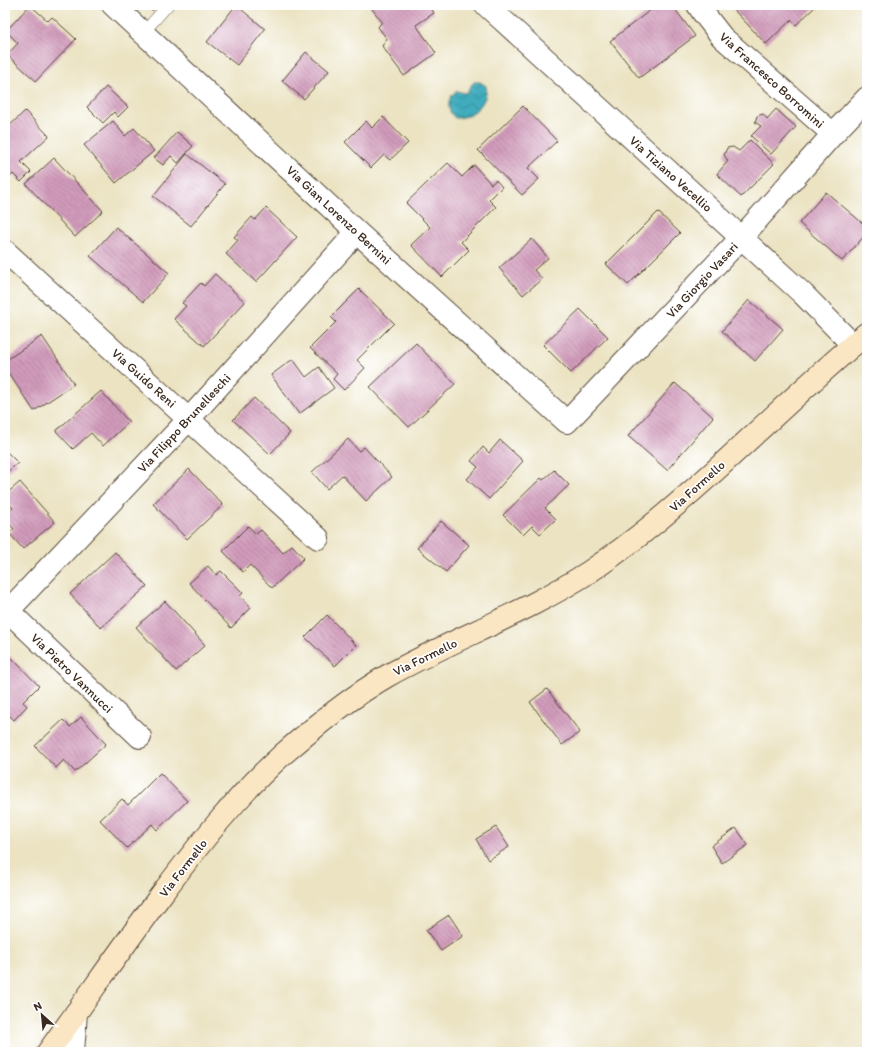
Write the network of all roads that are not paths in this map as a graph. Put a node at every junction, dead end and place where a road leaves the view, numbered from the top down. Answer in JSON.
{"nodes":[{"id":1,"x":113,"y":5,"type":"edge"},
{"id":2,"x":168,"y":5,"type":"edge"},
{"id":3,"x":486,"y":5,"type":"edge"},
{"id":4,"x":698,"y":5,"type":"edge"},
{"id":5,"x":143,"y":33,"type":"junction"},
{"id":6,"x":867,"y":98,"type":"edge"},
{"id":7,"x":833,"y":134,"type":"junction"},
{"id":8,"x":357,"y":232,"type":"junction"},
{"id":9,"x":741,"y":238,"type":"junction"},
{"id":10,"x":5,"y":251,"type":"edge"},
{"id":11,"x":860,"y":339,"type":"edge"},
{"id":12,"x":189,"y":419,"type":"junction"},
{"id":13,"x":568,"y":422,"type":"joint"},
{"id":14,"x":318,"y":538,"type":"dead end"},
{"id":15,"x":6,"y":610,"type":"edge"},
{"id":16,"x":140,"y":737,"type":"dead end"},
{"id":17,"x":76,"y":1013,"type":"junction"},
{"id":18,"x":48,"y":1052,"type":"edge"},
{"id":19,"x":73,"y":1052,"type":"edge"}],
"edges":[{"from":1,"to":5,"type":"street","name":"Via Gian Lorenzo Bernini"},
{"from":2,"to":5,"type":"lane"},
{"from":3,"to":9,"type":"street","name":"Via Tiziano Vecellio"},
{"from":4,"to":7,"type":"street","name":"Via Francesco Borromini"},
{"from":5,"to":8,"type":"street","name":"Via Gian Lorenzo Bernini"},
{"from":6,"to":7,"type":"street","name":"Via Giorgio Vasari"},
{"from":7,"to":9,"type":"street","name":"Via Giorgio Vasari"},
{"from":8,"to":12,"type":"street","name":"Via Filippo Brunelleschi"},
{"from":8,"to":13,"type":"street","name":"Via Gian Lorenzo Bernini"},
{"from":9,"to":11,"type":"street","name":"Via Tiziano Vecellio"},
{"from":9,"to":13,"type":"street","name":"Via Giorgio Vasari"},
{"from":10,"to":12,"type":"street","name":"Via Guido Reni"},
{"from":11,"to":17,"type":"main road","name":"Via Formello"},
{"from":12,"to":14,"type":"street","name":"Via Guido Reni"},
{"from":12,"to":15,"type":"street","name":"Via Filippo Brunelleschi"},
{"from":15,"to":16,"type":"street","name":"Via Pietro Vannucci"},
{"from":17,"to":18,"type":"main road","name":"Via Formello"},
{"from":17,"to":19,"type":"street"}]}
